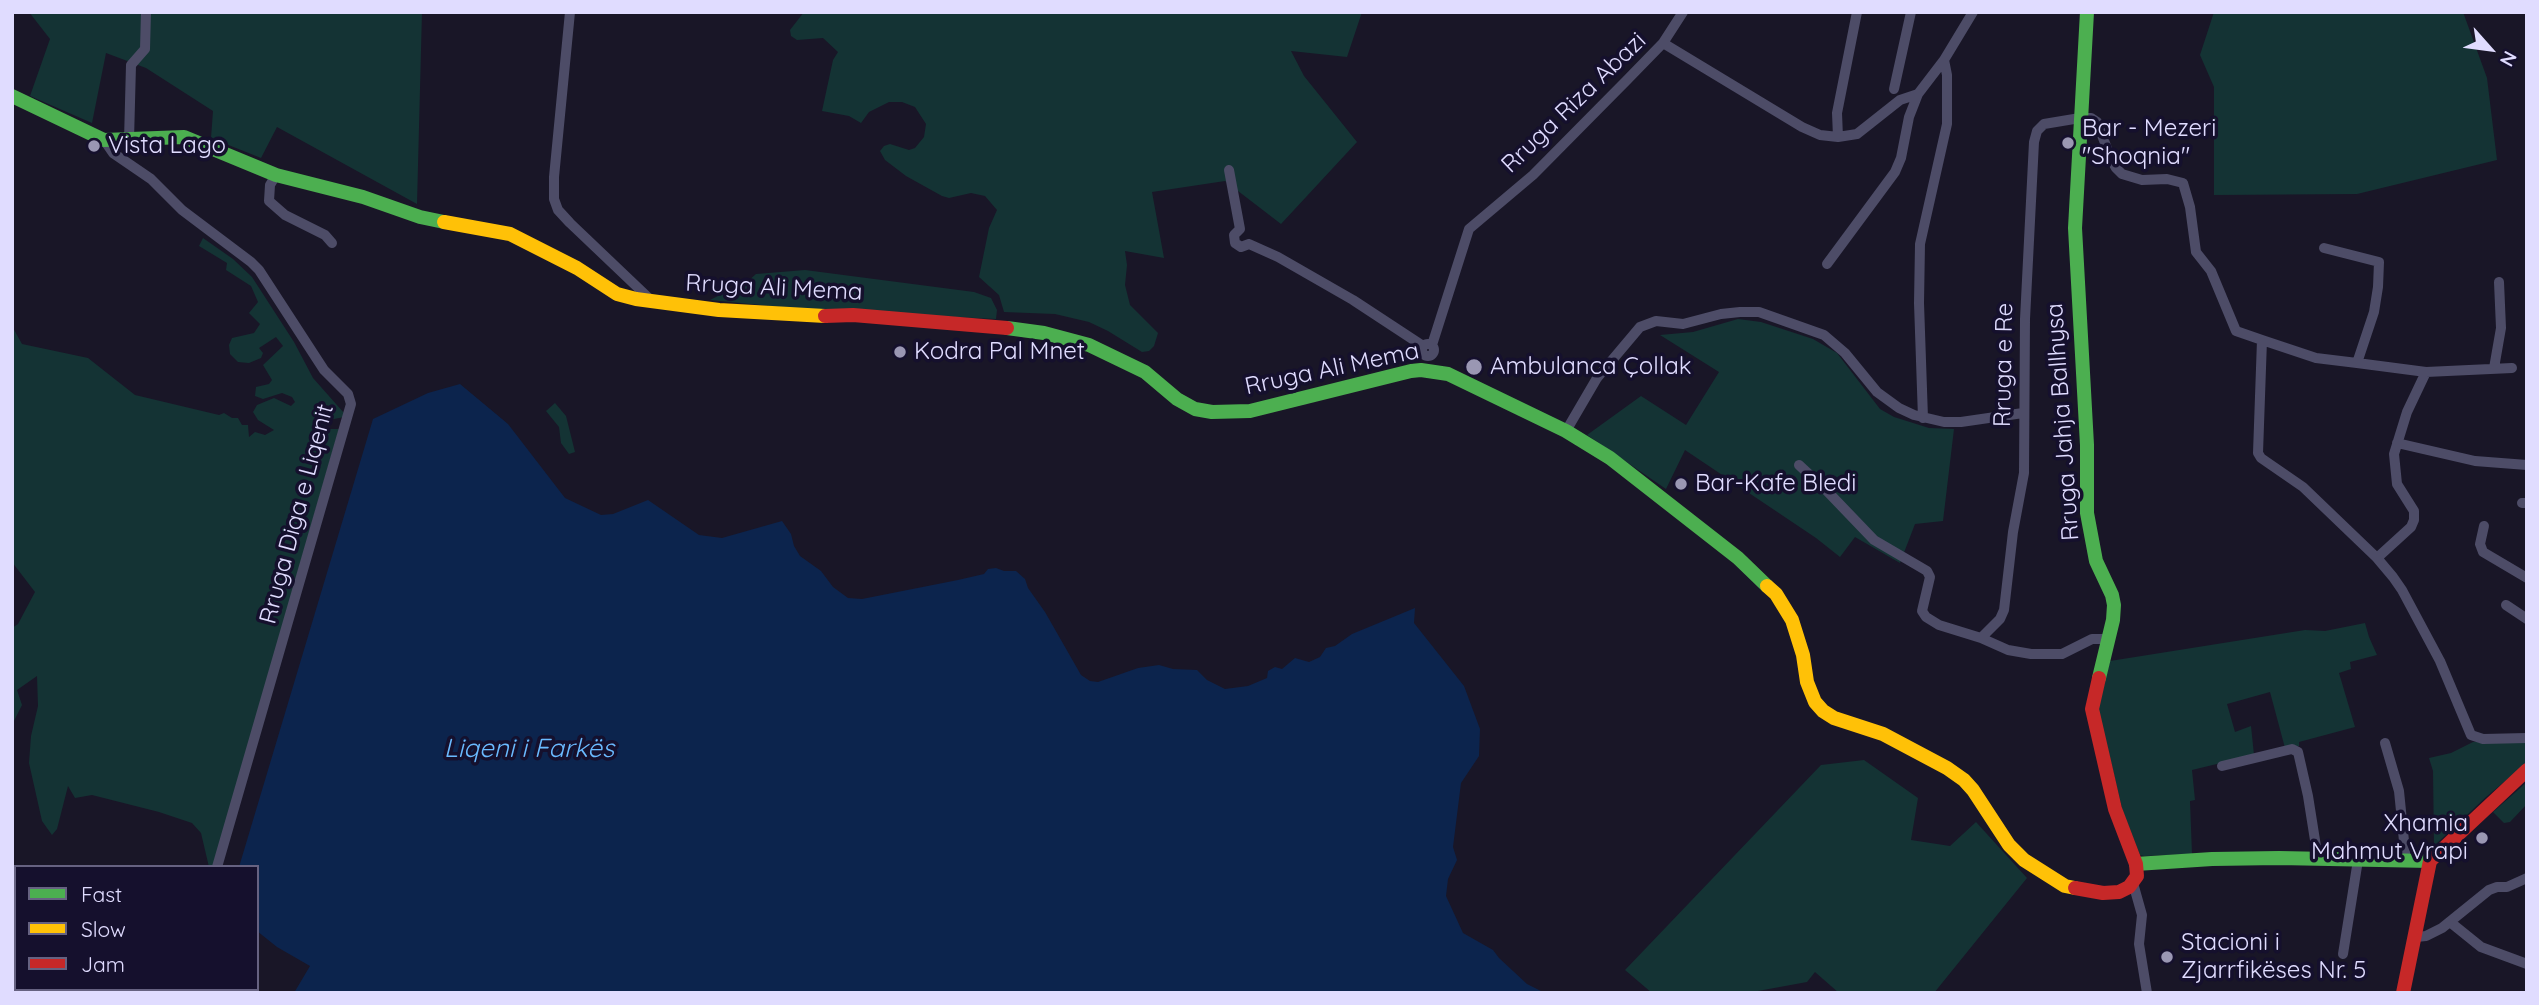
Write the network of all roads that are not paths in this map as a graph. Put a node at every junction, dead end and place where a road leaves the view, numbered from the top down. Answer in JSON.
{"nodes":[{"id":1,"x":146,"y":12,"type":"edge"},
{"id":2,"x":570,"y":12,"type":"edge"},
{"id":3,"x":1683,"y":12,"type":"edge"},
{"id":4,"x":1857,"y":12,"type":"edge"},
{"id":5,"x":1911,"y":12,"type":"edge"},
{"id":6,"x":1973,"y":12,"type":"edge"},
{"id":7,"x":2087,"y":12,"type":"edge"},
{"id":8,"x":1662,"y":43,"type":"junction"},
{"id":9,"x":1944,"y":60,"type":"junction"},
{"id":10,"x":1894,"y":89,"type":"dead end"},
{"id":11,"x":1918,"y":94,"type":"junction"},
{"id":12,"x":12,"y":96,"type":"edge"},
{"id":13,"x":2080,"y":118,"type":"junction"},
{"id":14,"x":1838,"y":137,"type":"junction"},
{"id":15,"x":104,"y":140,"type":"junction"},
{"id":16,"x":129,"y":140,"type":"junction"},
{"id":17,"x":1229,"y":170,"type":"dead end"},
{"id":18,"x":275,"y":175,"type":"junction"},
{"id":19,"x":332,"y":243,"type":"dead end"},
{"id":20,"x":2324,"y":248,"type":"dead end"},
{"id":21,"x":1827,"y":264,"type":"dead end"},
{"id":22,"x":2499,"y":282,"type":"dead end"},
{"id":23,"x":654,"y":303,"type":"junction"},
{"id":24,"x":2262,"y":340,"type":"junction"},
{"id":25,"x":1428,"y":354,"type":"junction"},
{"id":26,"x":2357,"y":363,"type":"junction"},
{"id":27,"x":2494,"y":368,"type":"junction"},
{"id":28,"x":2512,"y":368,"type":"dead end"},
{"id":29,"x":2426,"y":372,"type":"junction"},
{"id":30,"x":2022,"y":413,"type":"junction"},
{"id":31,"x":1923,"y":418,"type":"junction"},
{"id":32,"x":1566,"y":431,"type":"junction"},
{"id":33,"x":2397,"y":443,"type":"junction"},
{"id":34,"x":2527,"y":465,"type":"edge"},
{"id":35,"x":1798,"y":466,"type":"dead end"},
{"id":36,"x":2484,"y":526,"type":"dead end"},
{"id":37,"x":2378,"y":558,"type":"junction"},
{"id":38,"x":2527,"y":579,"type":"edge"},
{"id":39,"x":2506,"y":605,"type":"dead end"},
{"id":40,"x":2527,"y":619,"type":"edge"},
{"id":41,"x":1981,"y":638,"type":"junction"},
{"id":42,"x":2108,"y":639,"type":"junction"},
{"id":43,"x":2527,"y":738,"type":"edge"},
{"id":44,"x":2385,"y":743,"type":"dead end"},
{"id":45,"x":2222,"y":766,"type":"dead end"},
{"id":46,"x":2527,"y":770,"type":"edge"},
{"id":47,"x":2318,"y":859,"type":"junction"},
{"id":48,"x":2358,"y":860,"type":"junction"},
{"id":49,"x":2406,"y":861,"type":"junction"},
{"id":50,"x":2430,"y":861,"type":"junction"},
{"id":51,"x":2136,"y":864,"type":"junction"},
{"id":52,"x":218,"y":865,"type":"edge"},
{"id":53,"x":2527,"y":877,"type":"edge"},
{"id":54,"x":2133,"y":883,"type":"junction"},
{"id":55,"x":2450,"y":922,"type":"junction"},
{"id":56,"x":2416,"y":937,"type":"junction"},
{"id":57,"x":2343,"y":954,"type":"dead end"},
{"id":58,"x":2527,"y":964,"type":"edge"},
{"id":59,"x":2147,"y":993,"type":"edge"},
{"id":60,"x":2403,"y":993,"type":"edge"}],
"edges":[{"from":1,"to":16,"type":"street"},
{"from":2,"to":23,"type":"street"},
{"from":3,"to":8,"type":"street"},
{"from":4,"to":14,"type":"street"},
{"from":5,"to":10,"type":"street"},
{"from":6,"to":9,"type":"street"},
{"from":7,"to":13,"type":"street","name":"Rruga Jahja Ballhysa"},
{"from":8,"to":14,"type":"street","name":"Rruga Riza Abazi"},
{"from":8,"to":25,"type":"street","name":"Rruga Riza Abazi"},
{"from":9,"to":11,"type":"street"},
{"from":9,"to":31,"type":"street"},
{"from":11,"to":14,"type":"street"},
{"from":11,"to":21,"type":"street"},
{"from":12,"to":15,"type":"street"},
{"from":13,"to":24,"type":"street"},
{"from":13,"to":30,"type":"street","name":"Rruga e Re"},
{"from":13,"to":42,"type":"street","name":"Rruga Jahja Ballhysa"},
{"from":15,"to":16,"type":"street","name":"Rruga Ali Mema"},
{"from":15,"to":52,"type":"street","name":"Rruga Diga e Liqenit"},
{"from":16,"to":18,"type":"street","name":"Rruga Ali Mema"},
{"from":17,"to":25,"type":"street"},
{"from":18,"to":19,"type":"street"},
{"from":18,"to":23,"type":"street","name":"Rruga Ali Mema"},
{"from":20,"to":26,"type":"street"},
{"from":22,"to":27,"type":"street"},
{"from":23,"to":25,"type":"street","name":"Rruga Ali Mema"},
{"from":24,"to":26,"type":"street"},
{"from":24,"to":37,"type":"street"},
{"from":25,"to":32,"type":"street","name":"Rruga Ali Mema"},
{"from":26,"to":29,"type":"street"},
{"from":27,"to":28,"type":"street"},
{"from":27,"to":29,"type":"street"},
{"from":29,"to":33,"type":"street"},
{"from":30,"to":31,"type":"street"},
{"from":30,"to":41,"type":"street","name":"Rruga e Re"},
{"from":31,"to":32,"type":"street"},
{"from":32,"to":54,"type":"street","name":"Rruga Ali Mema"},
{"from":33,"to":34,"type":"street"},
{"from":33,"to":37,"type":"street"},
{"from":35,"to":41,"type":"street"},
{"from":36,"to":38,"type":"street"},
{"from":37,"to":43,"type":"street"},
{"from":39,"to":40,"type":"street"},
{"from":41,"to":42,"type":"street"},
{"from":42,"to":51,"type":"street","name":"Rruga Jahja Ballhysa"},
{"from":44,"to":49,"type":"street"},
{"from":45,"to":47,"type":"street"},
{"from":46,"to":50,"type":"street"},
{"from":47,"to":48,"type":"street"},
{"from":47,"to":51,"type":"street"},
{"from":48,"to":49,"type":"street"},
{"from":48,"to":57,"type":"street"},
{"from":49,"to":50,"type":"street"},
{"from":50,"to":56,"type":"street"},
{"from":51,"to":54,"type":"street"},
{"from":53,"to":55,"type":"street"},
{"from":54,"to":59,"type":"street"},
{"from":55,"to":56,"type":"street"},
{"from":55,"to":58,"type":"street"},
{"from":56,"to":60,"type":"street"}]}
